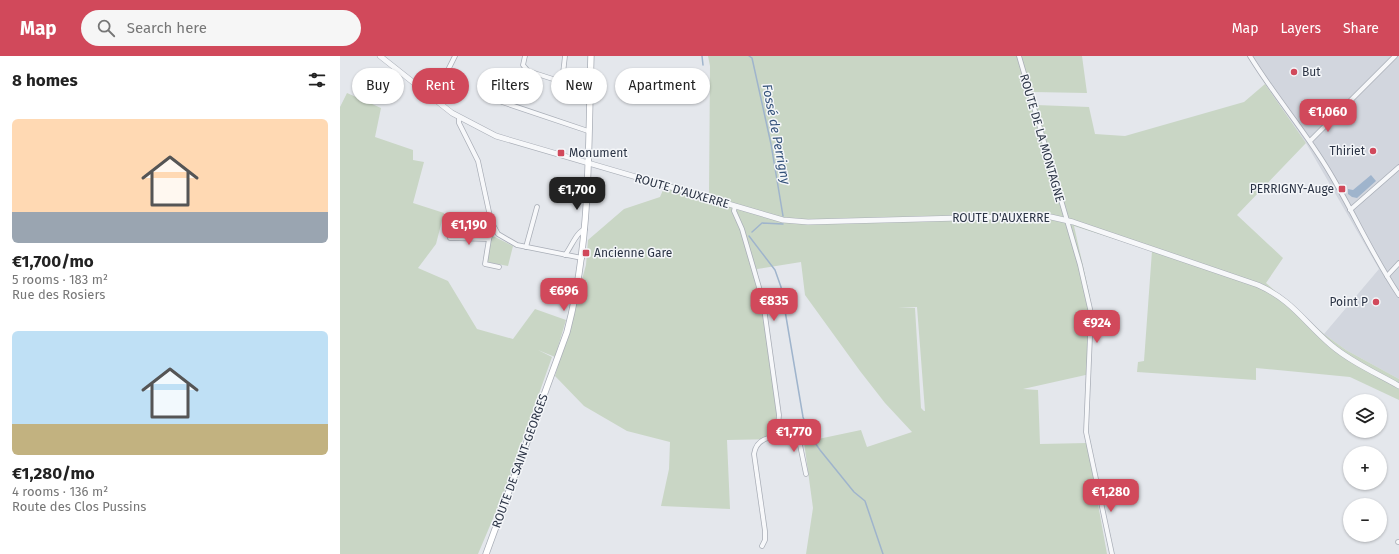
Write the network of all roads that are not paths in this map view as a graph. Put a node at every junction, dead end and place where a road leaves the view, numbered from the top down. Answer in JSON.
{"nodes":[{"id":1,"x":380,"y":56,"type":"edge"},
{"id":2,"x":455,"y":56,"type":"edge"},
{"id":3,"x":525,"y":56,"type":"edge"},
{"id":4,"x":565,"y":56,"type":"edge"},
{"id":5,"x":591,"y":56,"type":"edge"},
{"id":6,"x":1019,"y":56,"type":"edge"},
{"id":7,"x":1250,"y":56,"type":"edge"},
{"id":8,"x":1395,"y":56,"type":"edge"},
{"id":9,"x":449,"y":68,"type":"edge"},
{"id":10,"x":564,"y":68,"type":"edge"},
{"id":11,"x":591,"y":68,"type":"edge"},
{"id":12,"x":551,"y":78,"type":"edge"},
{"id":13,"x":412,"y":81,"type":"edge"},
{"id":14,"x":442,"y":104,"type":"edge"},
{"id":15,"x":508,"y":104,"type":"edge"},
{"id":16,"x":589,"y":104,"type":"edge"},
{"id":17,"x":459,"y":117,"type":"junction"},
{"id":18,"x":588,"y":131,"type":"junction"},
{"id":19,"x":1310,"y":141,"type":"junction"},
{"id":20,"x":587,"y":164,"type":"junction"},
{"id":21,"x":1399,"y":167,"type":"edge"},
{"id":22,"x":735,"y":206,"type":"junction"},
{"id":23,"x":537,"y":207,"type":"dead end"},
{"id":24,"x":1350,"y":210,"type":"junction"},
{"id":25,"x":1065,"y":219,"type":"junction"},
{"id":26,"x":493,"y":227,"type":"junction"},
{"id":27,"x":585,"y":229,"type":"junction"},
{"id":28,"x":450,"y":238,"type":"dead end"},
{"id":29,"x":489,"y":239,"type":"junction"},
{"id":30,"x":526,"y":247,"type":"junction"},
{"id":31,"x":565,"y":255,"type":"junction"},
{"id":32,"x":583,"y":258,"type":"junction"},
{"id":33,"x":1399,"y":263,"type":"edge"},
{"id":34,"x":499,"y":267,"type":"dead end"},
{"id":35,"x":1387,"y":276,"type":"junction"},
{"id":36,"x":1399,"y":295,"type":"edge"},
{"id":37,"x":1399,"y":386,"type":"edge"},
{"id":38,"x":777,"y":437,"type":"junction"},
{"id":39,"x":806,"y":474,"type":"dead end"},
{"id":40,"x":762,"y":546,"type":"dead end"},
{"id":41,"x":486,"y":554,"type":"edge"},
{"id":42,"x":1112,"y":554,"type":"edge"}],
"edges":[{"from":1,"to":13,"type":"street","name":"ROUTE D'AUXERRE"},
{"from":2,"to":9,"type":"street"},
{"from":3,"to":12,"type":"street"},
{"from":4,"to":10,"type":"street"},
{"from":5,"to":11,"type":"main road","name":"ROUTE DE SAINT-GEORGES"},
{"from":6,"to":25,"type":"street","name":"ROUTE DE LA MONTAGNE"},
{"from":7,"to":19,"type":"street"},
{"from":8,"to":19,"type":"street"},
{"from":14,"to":17,"type":"street","name":"ROUTE D'AUXERRE"},
{"from":15,"to":18,"type":"street"},
{"from":16,"to":18,"type":"main road","name":"ROUTE DE SAINT-GEORGES"},
{"from":17,"to":20,"type":"street","name":"ROUTE D'AUXERRE"},
{"from":17,"to":26,"type":"street"},
{"from":18,"to":20,"type":"main road","name":"ROUTE DE SAINT-GEORGES"},
{"from":19,"to":24,"type":"street"},
{"from":20,"to":22,"type":"street","name":"ROUTE D'AUXERRE"},
{"from":20,"to":27,"type":"main road","name":"ROUTE DE SAINT-GEORGES"},
{"from":21,"to":24,"type":"street"},
{"from":22,"to":25,"type":"street","name":"ROUTE D'AUXERRE"},
{"from":22,"to":38,"type":"street"},
{"from":23,"to":30,"type":"street"},
{"from":24,"to":35,"type":"street"},
{"from":25,"to":37,"type":"street","name":"ROUTE D'AUXERRE"},
{"from":25,"to":42,"type":"street","name":"ROUTE DE LA MONTAGNE"},
{"from":26,"to":29,"type":"street"},
{"from":26,"to":30,"type":"street"},
{"from":27,"to":31,"type":"street"},
{"from":27,"to":32,"type":"main road","name":"ROUTE DE SAINT-GEORGES"},
{"from":28,"to":29,"type":"street"},
{"from":29,"to":34,"type":"street"},
{"from":30,"to":31,"type":"street"},
{"from":31,"to":32,"type":"street"},
{"from":32,"to":41,"type":"main road","name":"ROUTE DE SAINT-GEORGES"},
{"from":33,"to":35,"type":"street"},
{"from":35,"to":36,"type":"street"},
{"from":38,"to":39,"type":"street"},
{"from":38,"to":40,"type":"street"}]}
